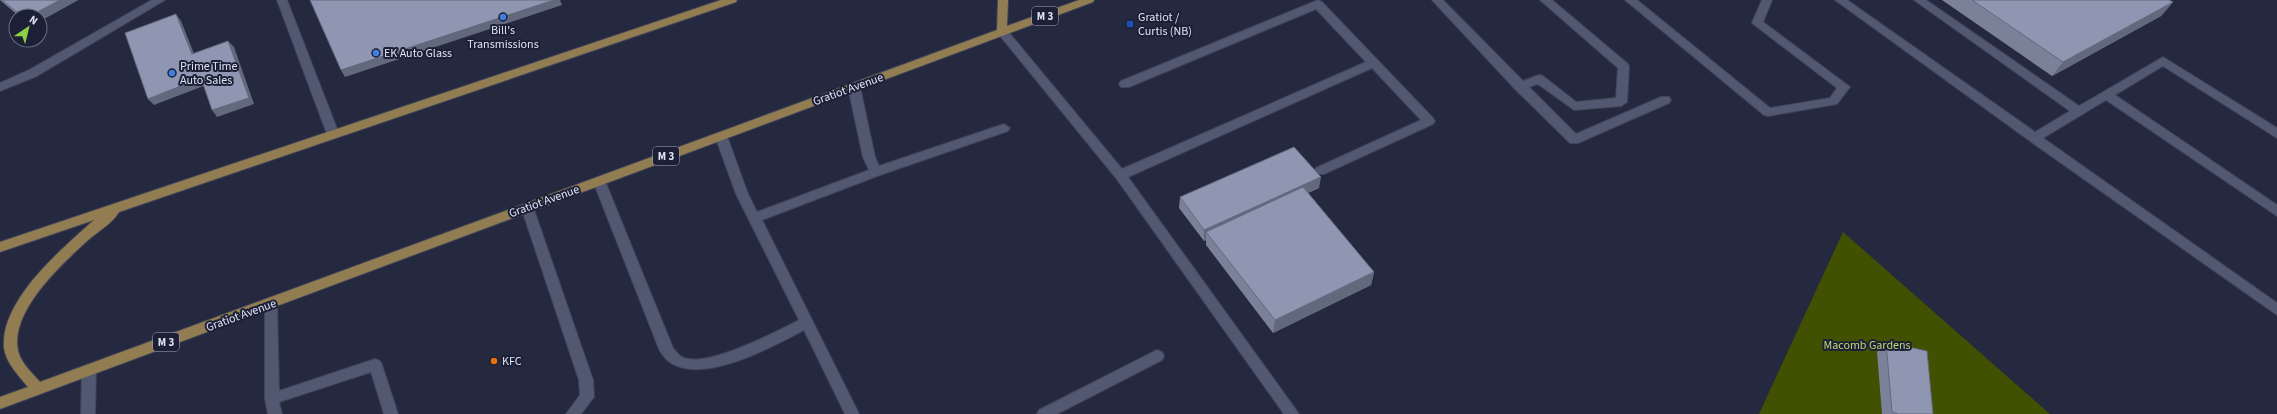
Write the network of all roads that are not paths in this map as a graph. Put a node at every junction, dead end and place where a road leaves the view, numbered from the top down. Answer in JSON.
{"nodes":[{"id":1,"x":160,"y":0,"type":"edge"},
{"id":2,"x":282,"y":0,"type":"edge"},
{"id":3,"x":732,"y":0,"type":"edge"},
{"id":4,"x":1003,"y":0,"type":"edge"},
{"id":5,"x":1088,"y":0,"type":"edge"},
{"id":6,"x":1437,"y":0,"type":"edge"},
{"id":7,"x":1545,"y":0,"type":"edge"},
{"id":8,"x":1630,"y":0,"type":"edge"},
{"id":9,"x":1767,"y":0,"type":"edge"},
{"id":10,"x":1840,"y":0,"type":"edge"},
{"id":11,"x":1919,"y":0,"type":"edge"},
{"id":12,"x":1002,"y":32,"type":"junction"},
{"id":13,"x":1373,"y":63,"type":"junction"},
{"id":14,"x":1125,"y":84,"type":"dead end"},
{"id":15,"x":1519,"y":86,"type":"junction"},
{"id":16,"x":0,"y":87,"type":"edge"},
{"id":17,"x":854,"y":87,"type":"junction"},
{"id":18,"x":2107,"y":95,"type":"junction"},
{"id":19,"x":1665,"y":100,"type":"dead end"},
{"id":20,"x":2079,"y":112,"type":"junction"},
{"id":21,"x":1004,"y":128,"type":"dead end"},
{"id":22,"x":333,"y":134,"type":"junction"},
{"id":23,"x":2277,"y":134,"type":"edge"},
{"id":24,"x":721,"y":136,"type":"junction"},
{"id":25,"x":2034,"y":138,"type":"junction"},
{"id":26,"x":1320,"y":171,"type":"dead end"},
{"id":27,"x":876,"y":172,"type":"junction"},
{"id":28,"x":1120,"y":175,"type":"junction"},
{"id":29,"x":599,"y":181,"type":"junction"},
{"id":30,"x":118,"y":207,"type":"junction"},
{"id":31,"x":527,"y":207,"type":"junction"},
{"id":32,"x":2277,"y":211,"type":"edge"},
{"id":33,"x":755,"y":218,"type":"junction"},
{"id":34,"x":0,"y":247,"type":"edge"},
{"id":35,"x":271,"y":304,"type":"junction"},
{"id":36,"x":2277,"y":310,"type":"edge"},
{"id":37,"x":807,"y":322,"type":"junction"},
{"id":38,"x":1157,"y":356,"type":"dead end"},
{"id":39,"x":89,"y":370,"type":"junction"},
{"id":40,"x":38,"y":389,"type":"junction"},
{"id":41,"x":272,"y":399,"type":"junction"},
{"id":42,"x":0,"y":403,"type":"edge"},
{"id":43,"x":88,"y":414,"type":"edge"},
{"id":44,"x":275,"y":414,"type":"edge"},
{"id":45,"x":391,"y":414,"type":"edge"},
{"id":46,"x":573,"y":414,"type":"edge"},
{"id":47,"x":852,"y":414,"type":"edge"},
{"id":48,"x":1044,"y":414,"type":"edge"},
{"id":49,"x":1292,"y":414,"type":"edge"}],
"edges":[{"from":1,"to":16,"type":"street"},
{"from":2,"to":22,"type":"street"},
{"from":3,"to":22,"type":"main road"},
{"from":4,"to":12,"type":"main road"},
{"from":5,"to":12,"type":"main road","name":"Gratiot Avenue","number":"M 3"},
{"from":6,"to":15,"type":"street"},
{"from":7,"to":15,"type":"street"},
{"from":8,"to":9,"type":"street"},
{"from":10,"to":25,"type":"street"},
{"from":11,"to":20,"type":"street"},
{"from":12,"to":17,"type":"main road","name":"Gratiot Avenue","number":"M 3"},
{"from":12,"to":28,"type":"street"},
{"from":13,"to":14,"type":"street"},
{"from":13,"to":26,"type":"street"},
{"from":13,"to":28,"type":"street"},
{"from":15,"to":19,"type":"street"},
{"from":17,"to":24,"type":"main road","name":"Gratiot Avenue","number":"M 3"},
{"from":17,"to":27,"type":"street"},
{"from":18,"to":20,"type":"street"},
{"from":18,"to":23,"type":"street"},
{"from":18,"to":32,"type":"street"},
{"from":20,"to":25,"type":"street"},
{"from":21,"to":27,"type":"street"},
{"from":22,"to":30,"type":"main road"},
{"from":24,"to":29,"type":"main road","name":"Gratiot Avenue","number":"M 3"},
{"from":24,"to":33,"type":"street"},
{"from":25,"to":36,"type":"street"},
{"from":27,"to":33,"type":"street"},
{"from":28,"to":49,"type":"street"},
{"from":29,"to":31,"type":"main road","name":"Gratiot Avenue","number":"M 3"},
{"from":29,"to":37,"type":"street"},
{"from":30,"to":34,"type":"main road"},
{"from":30,"to":40,"type":"main road"},
{"from":31,"to":35,"type":"main road","name":"Gratiot Avenue","number":"M 3"},
{"from":31,"to":46,"type":"street"},
{"from":33,"to":37,"type":"street"},
{"from":35,"to":39,"type":"main road","name":"Gratiot Avenue","number":"M 3"},
{"from":35,"to":41,"type":"street"},
{"from":37,"to":47,"type":"street"},
{"from":38,"to":48,"type":"street"},
{"from":39,"to":40,"type":"main road","name":"Gratiot Avenue","number":"M 3"},
{"from":39,"to":43,"type":"street"},
{"from":40,"to":42,"type":"main road","name":"Gratiot Avenue","number":"M 3"},
{"from":41,"to":44,"type":"street"},
{"from":41,"to":45,"type":"street"}]}
